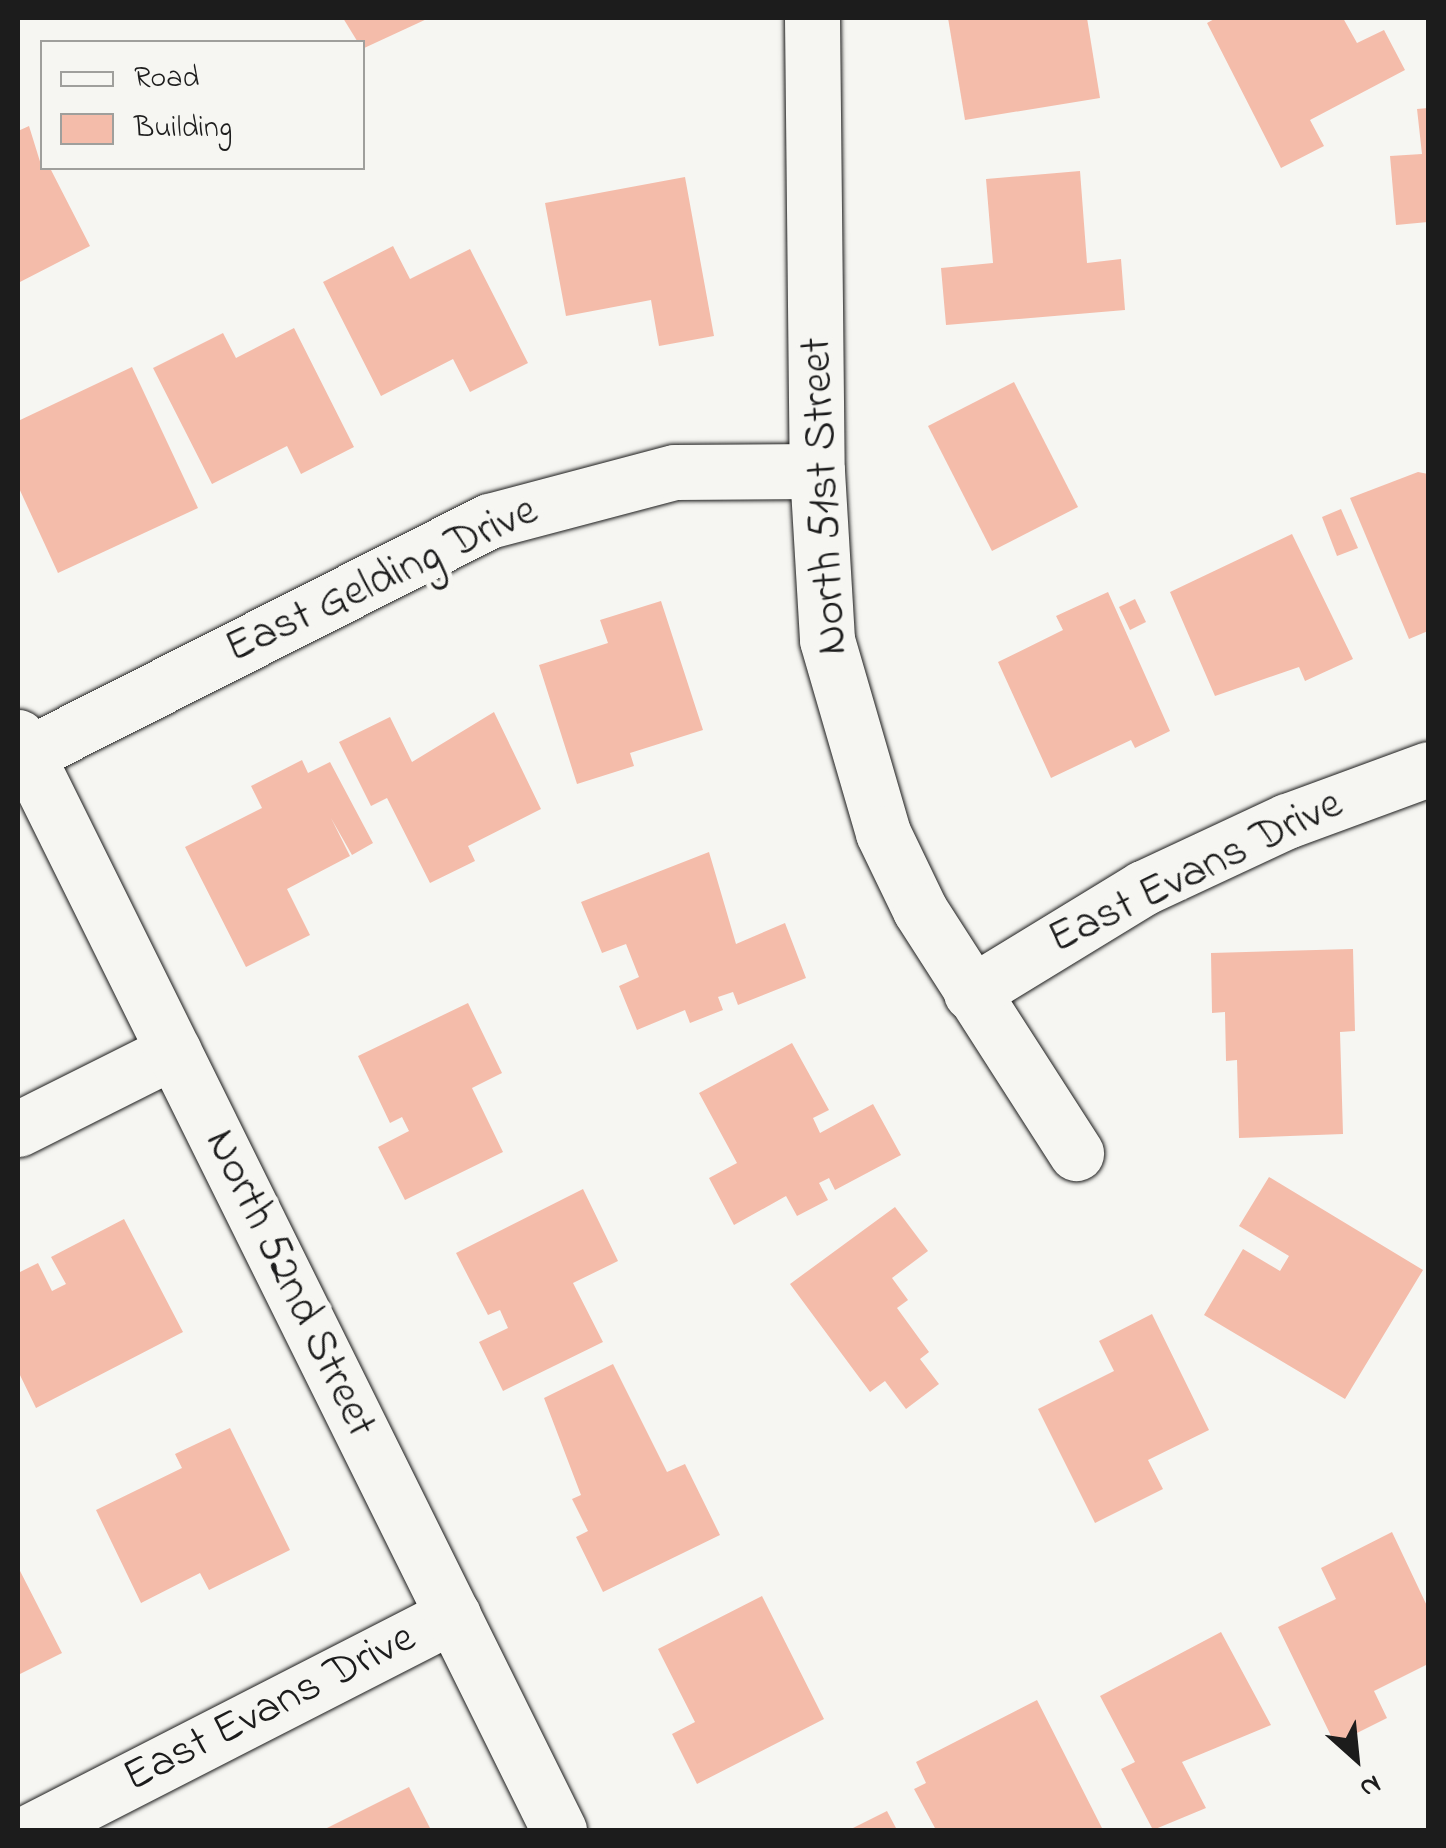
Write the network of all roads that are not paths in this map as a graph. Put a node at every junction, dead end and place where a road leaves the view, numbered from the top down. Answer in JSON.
{"nodes":[{"id":1,"x":812,"y":18,"type":"edge"},
{"id":2,"x":817,"y":470,"type":"junction"},
{"id":3,"x":22,"y":746,"type":"edge"},
{"id":4,"x":1428,"y":768,"type":"edge"},
{"id":5,"x":971,"y":994,"type":"junction"},
{"id":6,"x":174,"y":1051,"type":"junction"},
{"id":7,"x":18,"y":1129,"type":"edge"},
{"id":8,"x":1076,"y":1153,"type":"dead end"},
{"id":9,"x":453,"y":1615,"type":"junction"},
{"id":10,"x":33,"y":1830,"type":"edge"},
{"id":11,"x":559,"y":1830,"type":"edge"}],
"edges":[{"from":1,"to":2,"type":"street","name":"North 51st Street"},
{"from":2,"to":3,"type":"street","name":"East Gelding Drive"},
{"from":2,"to":5,"type":"street","name":"North 51st Street"},
{"from":3,"to":6,"type":"street","name":"North 52nd Street"},
{"from":4,"to":5,"type":"street","name":"East Evans Drive"},
{"from":5,"to":8,"type":"street","name":"North 51st Street"},
{"from":6,"to":7,"type":"street"},
{"from":6,"to":9,"type":"street","name":"North 52nd Street"},
{"from":9,"to":10,"type":"street","name":"East Evans Drive"},
{"from":9,"to":11,"type":"street","name":"North 52nd Street"}]}
